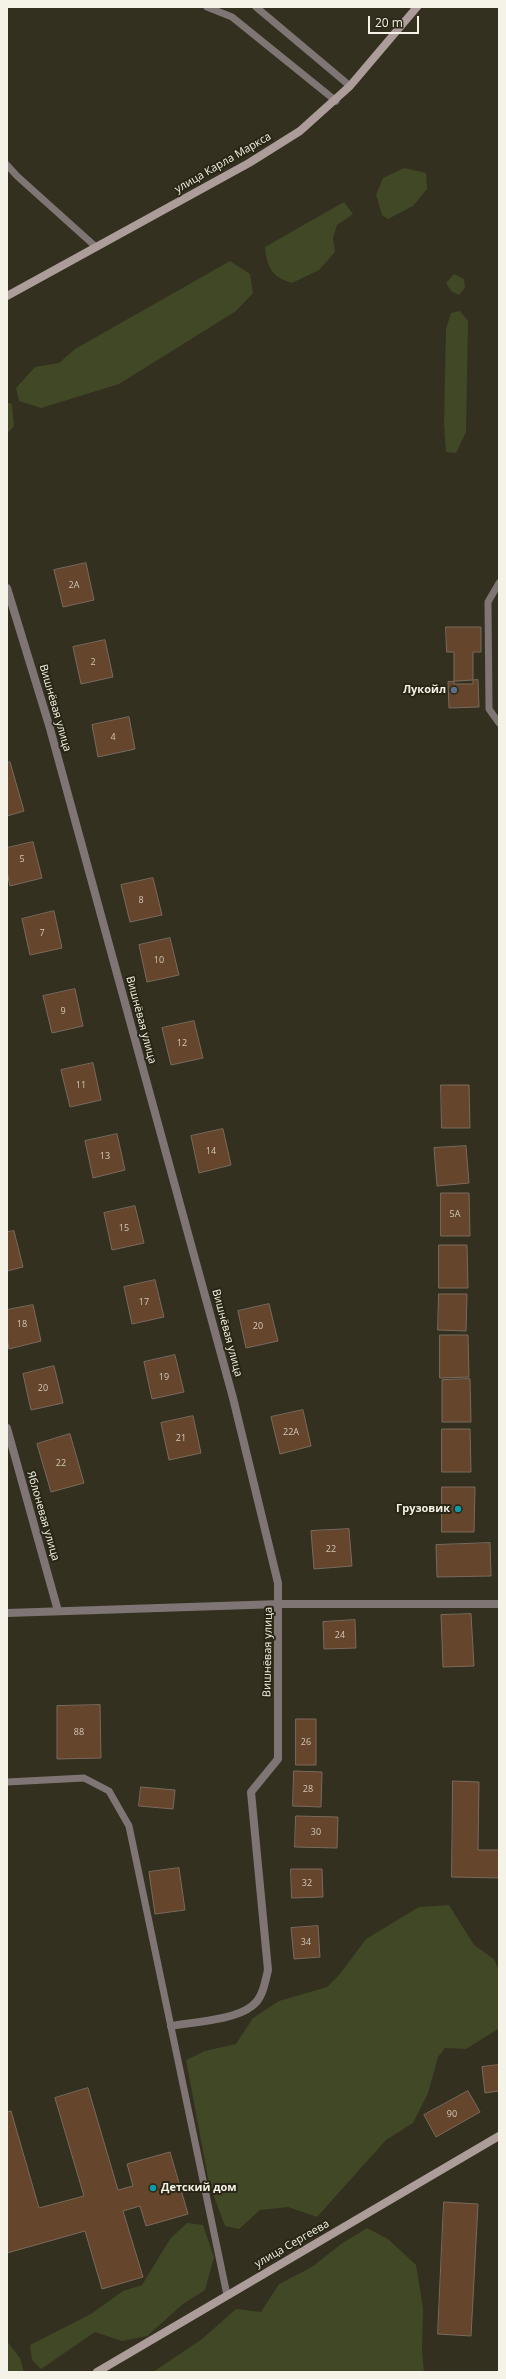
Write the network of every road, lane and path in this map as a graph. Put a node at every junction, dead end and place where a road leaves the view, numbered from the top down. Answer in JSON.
{"nodes":[{"id":1,"x":207,"y":7,"type":"edge"},
{"id":2,"x":256,"y":7,"type":"edge"},
{"id":3,"x":417,"y":7,"type":"edge"},
{"id":4,"x":350,"y":86,"type":"junction"},
{"id":5,"x":336,"y":101,"type":"junction"},
{"id":6,"x":7,"y":165,"type":"edge"},
{"id":7,"x":96,"y":247,"type":"junction"},
{"id":8,"x":7,"y":296,"type":"edge"},
{"id":9,"x":499,"y":583,"type":"edge"},
{"id":10,"x":7,"y":588,"type":"edge"},
{"id":11,"x":499,"y":723,"type":"edge"},
{"id":12,"x":7,"y":1428,"type":"edge"},
{"id":13,"x":280,"y":1604,"type":"junction"},
{"id":14,"x":499,"y":1604,"type":"edge"},
{"id":15,"x":58,"y":1611,"type":"junction"},
{"id":16,"x":7,"y":1613,"type":"edge"},
{"id":17,"x":7,"y":1782,"type":"edge"},
{"id":18,"x":171,"y":2026,"type":"junction"},
{"id":19,"x":499,"y":2136,"type":"edge"},
{"id":20,"x":227,"y":2295,"type":"junction"},
{"id":21,"x":97,"y":2372,"type":"edge"}],
"edges":[{"from":1,"to":5,"type":"lane"},
{"from":2,"to":4,"type":"lane"},
{"from":3,"to":4,"type":"street","name":"улица Карла Маркса"},
{"from":4,"to":5,"type":"street","name":"улица Карла Маркса"},
{"from":5,"to":7,"type":"street","name":"улица Карла Маркса"},
{"from":6,"to":7,"type":"lane"},
{"from":7,"to":8,"type":"street","name":"улица Карла Маркса"},
{"from":9,"to":11,"type":"lane"},
{"from":10,"to":13,"type":"street","name":"Вишнёвая улица"},
{"from":12,"to":15,"type":"street","name":"Яблоневая улица"},
{"from":13,"to":14,"type":"street"},
{"from":13,"to":15,"type":"street"},
{"from":13,"to":18,"type":"street","name":"Вишнёвая улица"},
{"from":15,"to":16,"type":"street"},
{"from":17,"to":18,"type":"lane"},
{"from":18,"to":20,"type":"lane"},
{"from":19,"to":20,"type":"street","name":"улица Сергеева"},
{"from":20,"to":21,"type":"street","name":"улица Сергеева"}]}
